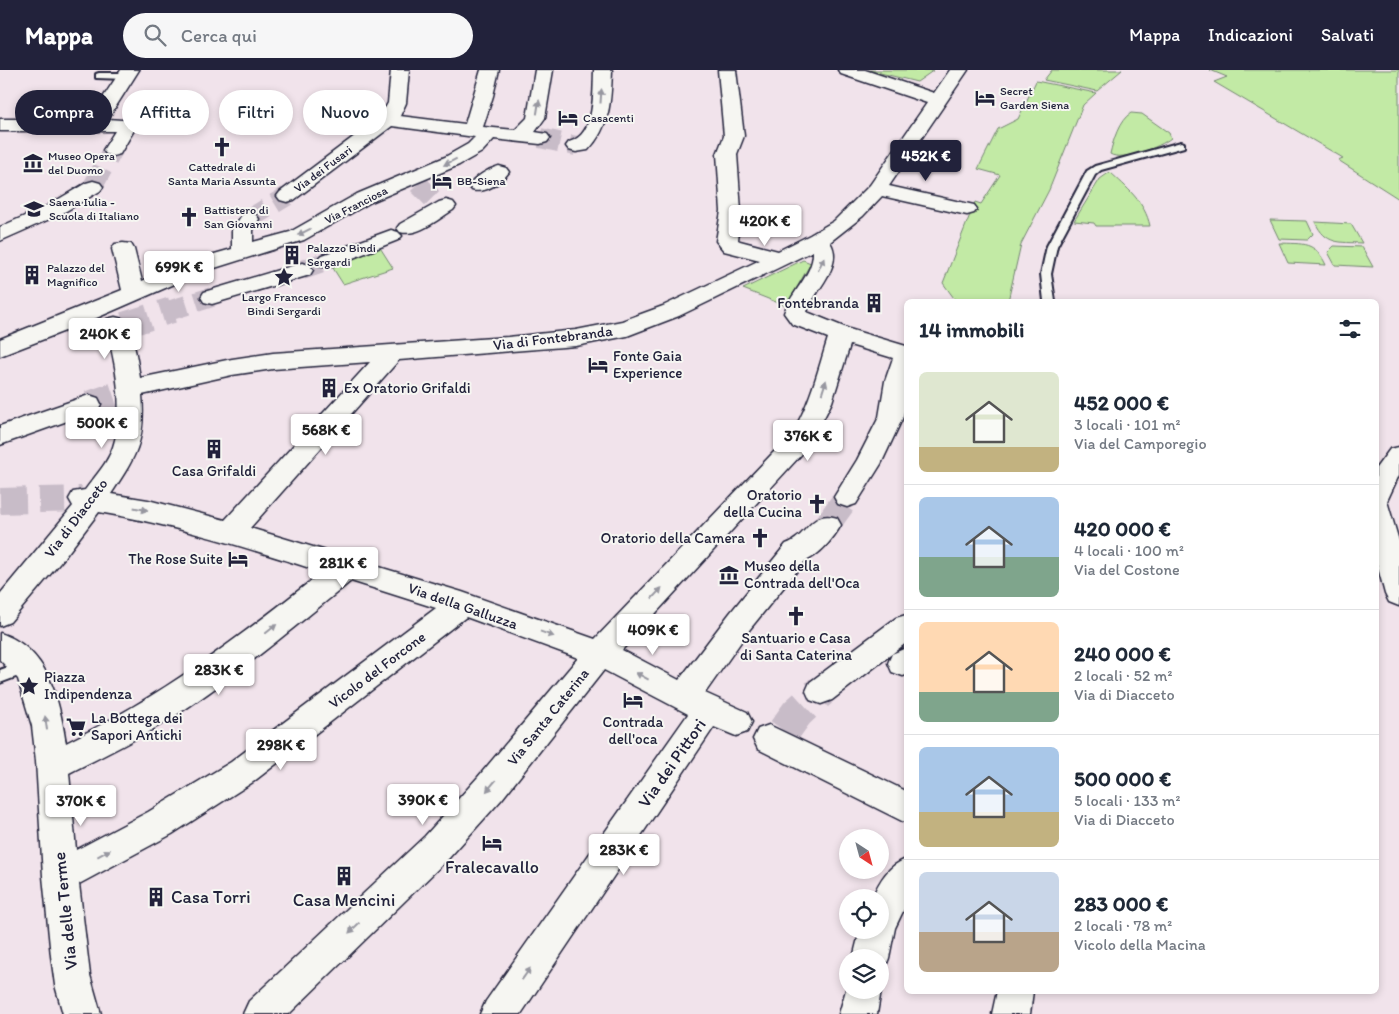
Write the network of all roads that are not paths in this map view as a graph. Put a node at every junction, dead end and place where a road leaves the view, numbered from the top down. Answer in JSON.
{"nodes":[{"id":1,"x":400,"y":70,"type":"edge"},
{"id":2,"x":490,"y":70,"type":"edge"},
{"id":3,"x":544,"y":70,"type":"edge"},
{"id":4,"x":603,"y":70,"type":"edge"},
{"id":5,"x":727,"y":70,"type":"edge"},
{"id":6,"x":847,"y":70,"type":"edge"},
{"id":7,"x":959,"y":70,"type":"edge"},
{"id":8,"x":128,"y":73,"type":"edge"},
{"id":9,"x":99,"y":76,"type":"dead end"},
{"id":10,"x":112,"y":98,"type":"edge"},
{"id":11,"x":937,"y":100,"type":"junction"},
{"id":12,"x":388,"y":120,"type":"junction"},
{"id":13,"x":112,"y":124,"type":"edge"},
{"id":14,"x":0,"y":125,"type":"edge"},
{"id":15,"x":15,"y":125,"type":"edge"},
{"id":16,"x":480,"y":132,"type":"junction"},
{"id":17,"x":519,"y":136,"type":"junction"},
{"id":18,"x":540,"y":138,"type":"tunnel mouth"},
{"id":19,"x":1181,"y":145,"type":"dead end"},
{"id":20,"x":576,"y":146,"type":"dead end"},
{"id":21,"x":113,"y":150,"type":"tunnel mouth"},
{"id":22,"x":500,"y":172,"type":"dead end"},
{"id":23,"x":876,"y":189,"type":"junction"},
{"id":24,"x":287,"y":196,"type":"tunnel mouth"},
{"id":25,"x":967,"y":209,"type":"dead end"},
{"id":26,"x":90,"y":213,"type":"dead end"},
{"id":27,"x":249,"y":219,"type":"tunnel mouth"},
{"id":28,"x":0,"y":234,"type":"edge"},
{"id":29,"x":818,"y":240,"type":"junction"},
{"id":30,"x":123,"y":249,"type":"dead end"},
{"id":31,"x":243,"y":252,"type":"junction"},
{"id":32,"x":782,"y":259,"type":"junction"},
{"id":33,"x":328,"y":261,"type":"tunnel mouth"},
{"id":34,"x":302,"y":270,"type":"tunnel mouth"},
{"id":35,"x":134,"y":293,"type":"junction"},
{"id":36,"x":212,"y":297,"type":"tunnel mouth"},
{"id":37,"x":1049,"y":299,"type":"edge"},
{"id":38,"x":115,"y":321,"type":"junction"},
{"id":39,"x":841,"y":334,"type":"junction"},
{"id":40,"x":0,"y":348,"type":"edge"},
{"id":41,"x":393,"y":352,"type":"junction"},
{"id":42,"x":904,"y":354,"type":"edge"},
{"id":43,"x":904,"y":361,"type":"edge"},
{"id":44,"x":132,"y":388,"type":"junction"},
{"id":45,"x":88,"y":404,"type":"tunnel mouth"},
{"id":46,"x":0,"y":436,"type":"edge"},
{"id":47,"x":1398,"y":457,"type":"edge"},
{"id":48,"x":1379,"y":490,"type":"edge"},
{"id":49,"x":847,"y":498,"type":"tunnel mouth"},
{"id":50,"x":88,"y":500,"type":"junction"},
{"id":51,"x":1379,"y":517,"type":"edge"},
{"id":52,"x":827,"y":525,"type":"tunnel mouth"},
{"id":53,"x":230,"y":532,"type":"junction"},
{"id":54,"x":347,"y":568,"type":"junction"},
{"id":55,"x":1399,"y":594,"type":"edge"},
{"id":56,"x":462,"y":604,"type":"junction"},
{"id":57,"x":0,"y":614,"type":"edge"},
{"id":58,"x":904,"y":629,"type":"edge"},
{"id":59,"x":0,"y":645,"type":"edge"},
{"id":60,"x":600,"y":654,"type":"junction"},
{"id":61,"x":13,"y":672,"type":"edge"},
{"id":62,"x":822,"y":691,"type":"tunnel mouth"},
{"id":63,"x":709,"y":710,"type":"junction"},
{"id":64,"x":769,"y":739,"type":"dead end"},
{"id":65,"x":52,"y":766,"type":"junction"},
{"id":66,"x":904,"y":807,"type":"edge"},
{"id":67,"x":60,"y":876,"type":"junction"},
{"id":68,"x":904,"y":878,"type":"edge"},
{"id":69,"x":889,"y":900,"type":"edge"},
{"id":70,"x":1014,"y":994,"type":"edge"},
{"id":71,"x":861,"y":999,"type":"edge"},
{"id":72,"x":82,"y":1014,"type":"edge"},
{"id":73,"x":262,"y":1014,"type":"edge"},
{"id":74,"x":499,"y":1014,"type":"edge"},
{"id":75,"x":858,"y":1014,"type":"edge"},
{"id":76,"x":1011,"y":1014,"type":"edge"}],
"edges":[{"from":1,"to":12,"type":"street"},
{"from":2,"to":16,"type":"street","name":"Via Franciosa"},
{"from":17,"to":3,"type":"street","one_way":true},
{"from":20,"to":4,"type":"street","one_way":true},
{"from":5,"to":32,"type":"street"},
{"from":6,"to":11,"type":"street"},
{"from":7,"to":11,"type":"street","name":"Via di Fontebranda"},
{"from":8,"to":9,"type":"lane"},
{"from":8,"to":10,"type":"street"},
{"from":11,"to":23,"type":"street","name":"Via di Fontebranda"},
{"from":12,"to":16,"type":"street"},
{"from":12,"to":24,"type":"street","name":"Via dei Fusari"},
{"from":13,"to":21,"type":"street"},
{"from":14,"to":15,"type":"street"},
{"from":16,"to":17,"type":"street"},
{"from":16,"to":31,"type":"street","name":"Via Franciosa","one_way":true},
{"from":17,"to":18,"type":"street"},
{"from":19,"to":37,"type":"lane"},
{"from":22,"to":33,"type":"street"},
{"from":23,"to":25,"type":"street"},
{"from":23,"to":29,"type":"street","name":"Via di Fontebranda"},
{"from":26,"to":28,"type":"street"},
{"from":27,"to":31,"type":"street"},
{"from":29,"to":32,"type":"street","name":"Via di Fontebranda"},
{"from":39,"to":29,"type":"street","one_way":true},
{"from":30,"to":35,"type":"street"},
{"from":31,"to":35,"type":"street","name":"Via Franciosa"},
{"from":32,"to":41,"type":"street","name":"Via di Fontebranda"},
{"from":34,"to":36,"type":"street"},
{"from":35,"to":38,"type":"street","name":"Via Franciosa"},
{"from":38,"to":40,"type":"street","name":"Via Franciosa"},
{"from":38,"to":44,"type":"street","name":"Via di Diacceto"},
{"from":39,"to":42,"type":"street"},
{"from":60,"to":39,"type":"street","name":"Via Santa Caterina","one_way":true},
{"from":41,"to":44,"type":"street","name":"Via di Fontebranda"},
{"from":41,"to":53,"type":"street"},
{"from":43,"to":49,"type":"street"},
{"from":44,"to":50,"type":"street","name":"Via di Diacceto"},
{"from":45,"to":46,"type":"street"},
{"from":47,"to":48,"type":"street"},
{"from":50,"to":53,"type":"street","name":"Via della Galluzza","one_way":true},
{"from":50,"to":57,"type":"street","name":"Via di Diacceto"},
{"from":51,"to":55,"type":"street"},
{"from":52,"to":63,"type":"street","name":"Via dei Pittori"},
{"from":53,"to":54,"type":"street","name":"Via della Galluzza"},
{"from":54,"to":56,"type":"street","name":"Via della Galluzza"},
{"from":65,"to":54,"type":"street","one_way":true},
{"from":56,"to":60,"type":"street","name":"Via della Galluzza","one_way":true},
{"from":67,"to":56,"type":"street","name":"Vicolo del Forcone","one_way":true},
{"from":58,"to":62,"type":"street"},
{"from":59,"to":61,"type":"street","name":"Via delle Terme"},
{"from":63,"to":60,"type":"street","name":"Via della Galluzza","one_way":true},
{"from":60,"to":73,"type":"street","name":"Via Santa Caterina","one_way":true},
{"from":65,"to":61,"type":"street","name":"Via delle Terme","one_way":true},
{"from":74,"to":63,"type":"street","name":"Via dei Pittori","one_way":true},
{"from":64,"to":66,"type":"street"},
{"from":65,"to":67,"type":"street","name":"Via delle Terme"},
{"from":67,"to":72,"type":"street","name":"Via delle Terme"},
{"from":68,"to":69,"type":"street"},
{"from":70,"to":76,"type":"street"},
{"from":71,"to":75,"type":"street"}]}
